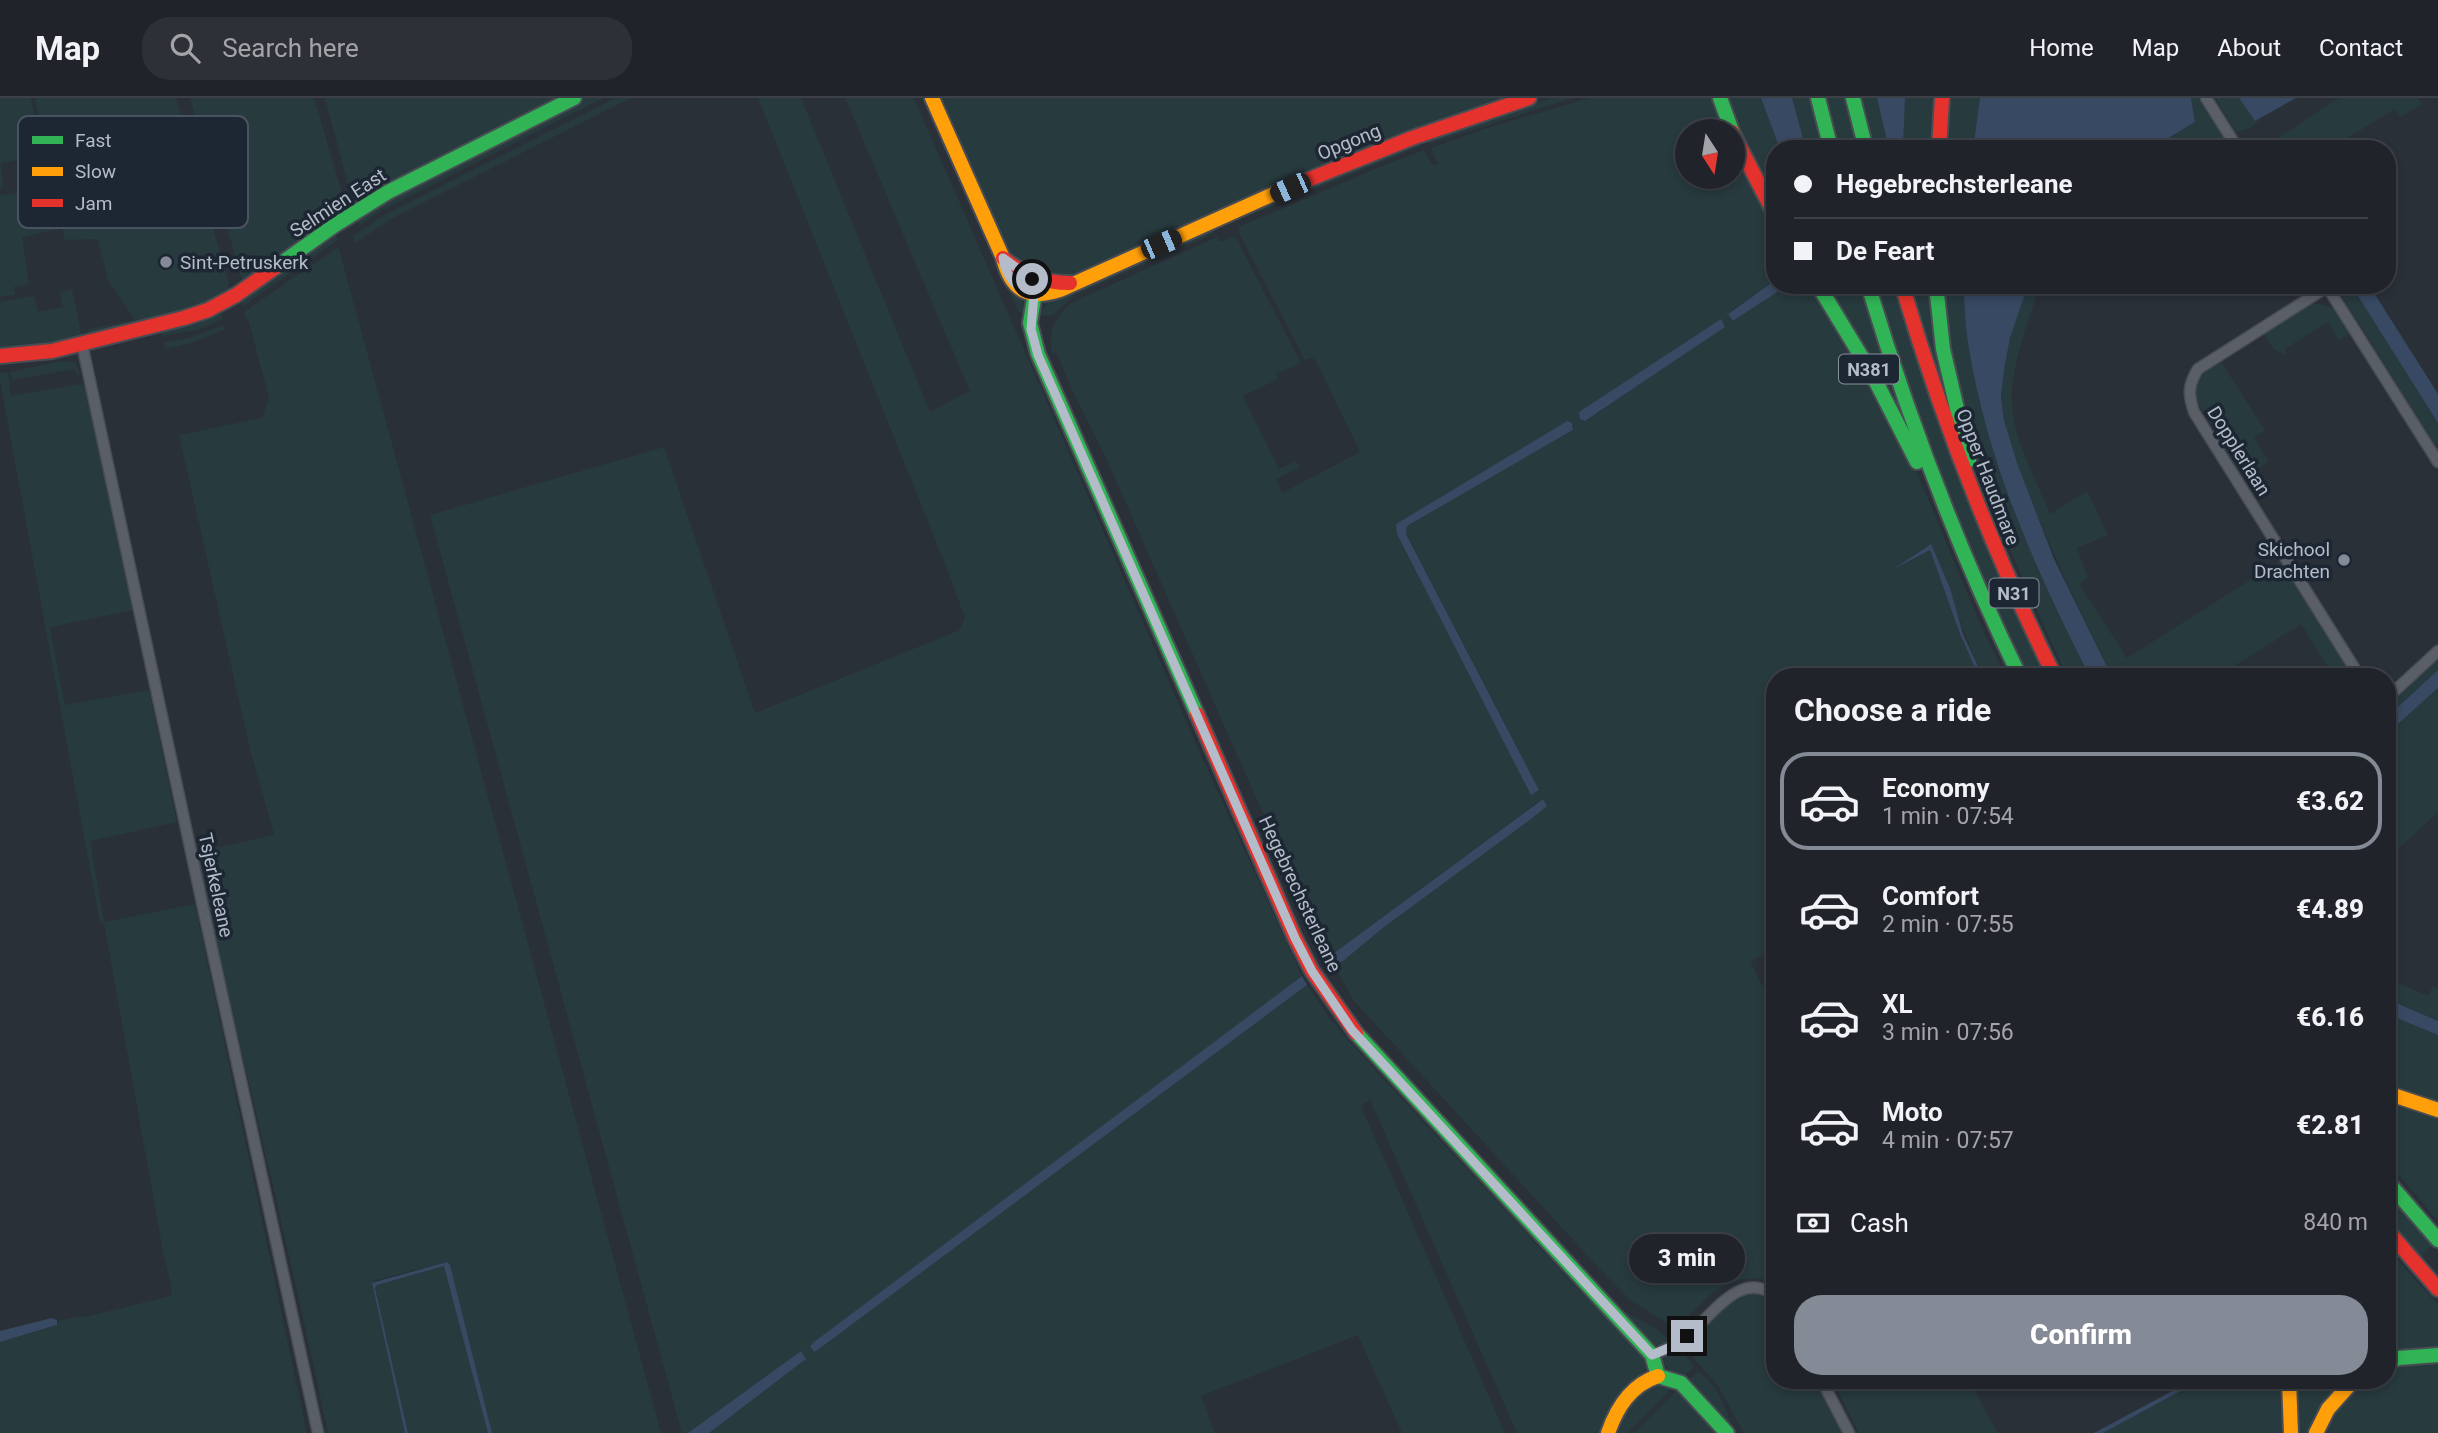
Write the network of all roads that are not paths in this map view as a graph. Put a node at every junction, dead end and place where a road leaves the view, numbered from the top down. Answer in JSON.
{"nodes":[{"id":1,"x":574,"y":98,"type":"edge"},
{"id":2,"x":932,"y":98,"type":"edge"},
{"id":3,"x":1529,"y":98,"type":"edge"},
{"id":4,"x":1720,"y":98,"type":"edge"},
{"id":5,"x":1818,"y":98,"type":"edge"},
{"id":6,"x":1853,"y":98,"type":"edge"},
{"id":7,"x":1942,"y":98,"type":"edge"},
{"id":8,"x":2206,"y":98,"type":"edge"},
{"id":9,"x":1727,"y":119,"type":"edge"},
{"id":10,"x":1829,"y":140,"type":"edge"},
{"id":11,"x":1864,"y":140,"type":"edge"},
{"id":12,"x":1940,"y":140,"type":"edge"},
{"id":13,"x":2232,"y":140,"type":"edge"},
{"id":14,"x":1745,"y":159,"type":"edge"},
{"id":15,"x":1766,"y":200,"type":"edge"},
{"id":16,"x":1035,"y":288,"type":"junction"},
{"id":17,"x":1823,"y":294,"type":"edge"},
{"id":18,"x":1871,"y":294,"type":"edge"},
{"id":19,"x":1905,"y":294,"type":"edge"},
{"id":20,"x":1937,"y":294,"type":"edge"},
{"id":21,"x":2315,"y":294,"type":"edge"},
{"id":22,"x":2332,"y":294,"type":"edge"},
{"id":23,"x":82,"y":344,"type":"junction"},
{"id":24,"x":0,"y":356,"type":"edge"},
{"id":25,"x":1957,"y":435,"type":"junction"},
{"id":26,"x":1919,"y":454,"type":"junction"},
{"id":27,"x":2438,"y":462,"type":"edge"},
{"id":28,"x":2438,"y":651,"type":"edge"},
{"id":29,"x":2016,"y":668,"type":"edge"},
{"id":30,"x":2051,"y":668,"type":"edge"},
{"id":31,"x":2354,"y":668,"type":"edge"},
{"id":32,"x":2396,"y":690,"type":"edge"},
{"id":33,"x":2396,"y":1096,"type":"edge"},
{"id":34,"x":2438,"y":1111,"type":"edge"},
{"id":35,"x":2396,"y":1191,"type":"edge"},
{"id":36,"x":2396,"y":1240,"type":"edge"},
{"id":37,"x":2438,"y":1240,"type":"edge"},
{"id":38,"x":2438,"y":1289,"type":"edge"},
{"id":39,"x":1766,"y":1290,"type":"edge"},
{"id":40,"x":1652,"y":1355,"type":"junction"},
{"id":41,"x":2438,"y":1355,"type":"edge"},
{"id":42,"x":2396,"y":1359,"type":"edge"},
{"id":43,"x":1658,"y":1376,"type":"junction"},
{"id":44,"x":1826,"y":1389,"type":"edge"},
{"id":45,"x":2289,"y":1389,"type":"edge"},
{"id":46,"x":2346,"y":1389,"type":"edge"},
{"id":47,"x":318,"y":1433,"type":"edge"},
{"id":48,"x":1608,"y":1433,"type":"edge"},
{"id":49,"x":1727,"y":1433,"type":"edge"},
{"id":50,"x":1849,"y":1433,"type":"edge"},
{"id":51,"x":2291,"y":1433,"type":"edge"},
{"id":52,"x":2316,"y":1433,"type":"edge"}],
"edges":[{"from":1,"to":23,"type":"main road","name":"Selmien East"},
{"from":2,"to":16,"type":"main road"},
{"from":3,"to":16,"type":"main road","name":"Opgong"},
{"from":4,"to":9,"type":"main road"},
{"from":5,"to":10,"type":"main road"},
{"from":6,"to":11,"type":"main road"},
{"from":7,"to":12,"type":"main road"},
{"from":8,"to":13,"type":"street"},
{"from":14,"to":15,"type":"main road"},
{"from":16,"to":40,"type":"main road","name":"Hegebrechsterleane"},
{"from":17,"to":26,"type":"main road","number":"N381"},
{"from":18,"to":26,"type":"main road","number":"N381"},
{"from":19,"to":25,"type":"main road","name":"Opper Haudmare","number":"N381"},
{"from":20,"to":25,"type":"main road"},
{"from":21,"to":31,"type":"street","name":"Dopplerlaan"},
{"from":22,"to":27,"type":"street","name":"Dopplerlaan"},
{"from":23,"to":24,"type":"main road","name":"Selmien East"},
{"from":23,"to":47,"type":"street","name":"Tsjerkeleane"},
{"from":25,"to":30,"type":"main road","name":"Opper Haudmare","number":"N31"},
{"from":26,"to":29,"type":"main road","number":"N31"},
{"from":28,"to":32,"type":"street"},
{"from":33,"to":34,"type":"main road"},
{"from":35,"to":37,"type":"main road"},
{"from":36,"to":38,"type":"main road"},
{"from":39,"to":40,"type":"street"},
{"from":40,"to":43,"type":"main road","name":"Hegebrechsterleane"},
{"from":41,"to":42,"type":"main road"},
{"from":43,"to":48,"type":"main road"},
{"from":43,"to":49,"type":"main road"},
{"from":44,"to":50,"type":"street"},
{"from":45,"to":51,"type":"main road"},
{"from":46,"to":52,"type":"main road"}]}
